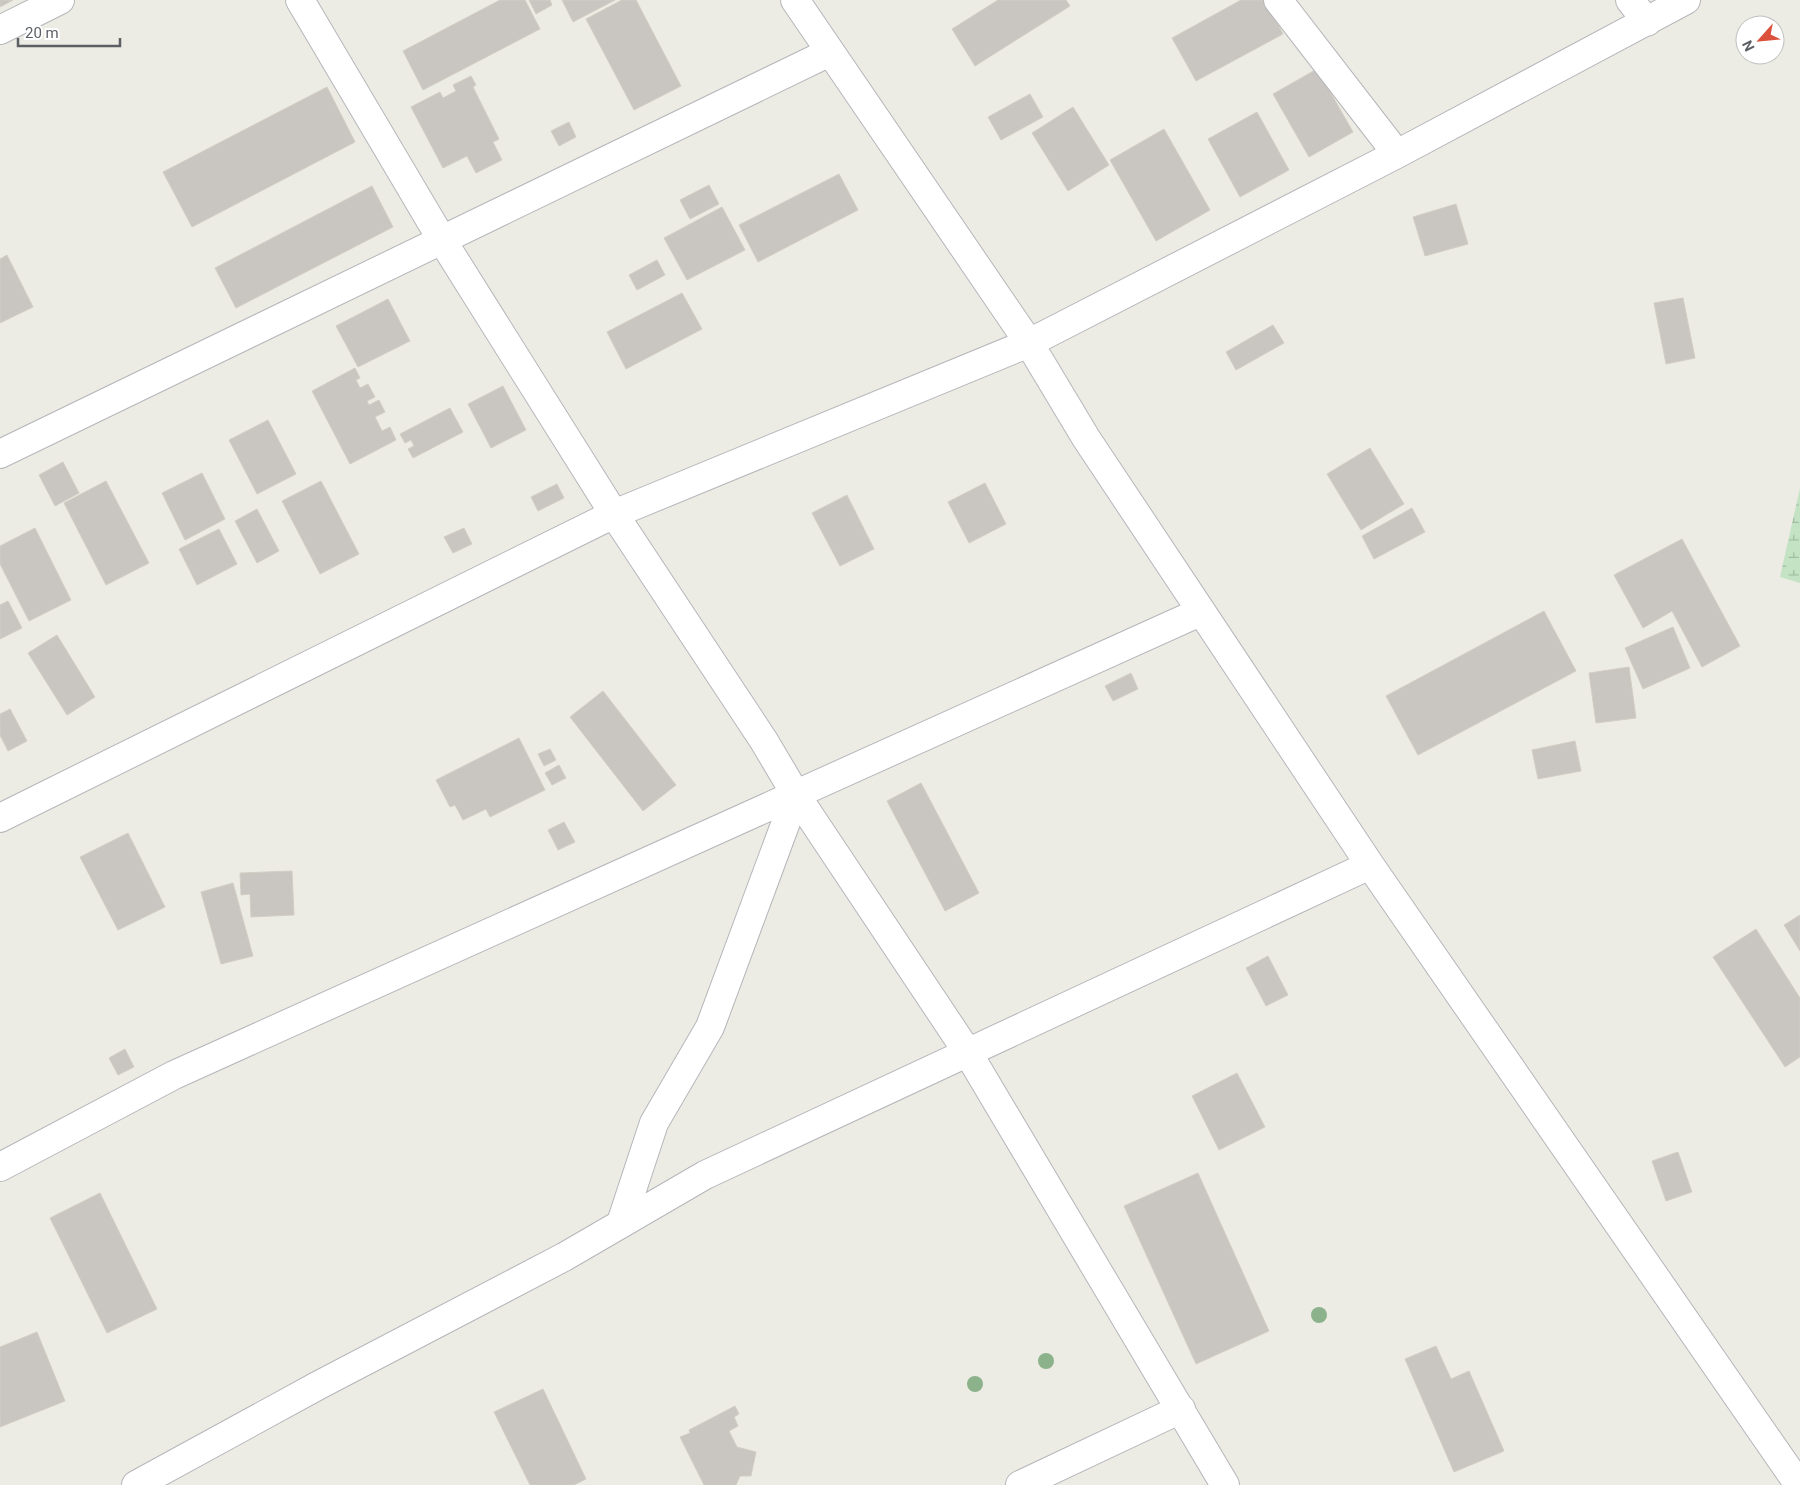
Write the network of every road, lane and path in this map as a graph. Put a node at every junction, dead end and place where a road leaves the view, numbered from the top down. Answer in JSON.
{"nodes":[{"id":1,"x":60,"y":0,"type":"edge"},
{"id":2,"x":300,"y":0,"type":"edge"},
{"id":3,"x":795,"y":0,"type":"edge"},
{"id":4,"x":1278,"y":0,"type":"edge"},
{"id":5,"x":1630,"y":0,"type":"edge"},
{"id":6,"x":1686,"y":0,"type":"edge"},
{"id":7,"x":1646,"y":22,"type":"junction"},
{"id":8,"x":0,"y":30,"type":"edge"},
{"id":9,"x":830,"y":52,"type":"junction"},
{"id":10,"x":1397,"y":154,"type":"junction"},
{"id":11,"x":442,"y":240,"type":"junction"},
{"id":12,"x":1029,"y":343,"type":"junction"},
{"id":13,"x":0,"y":454,"type":"edge"},
{"id":14,"x":614,"y":514,"type":"junction"},
{"id":15,"x":1200,"y":612,"type":"junction"},
{"id":16,"x":796,"y":796,"type":"junction"},
{"id":17,"x":0,"y":818,"type":"edge"},
{"id":18,"x":1370,"y":865,"type":"junction"},
{"id":19,"x":968,"y":1053,"type":"junction"},
{"id":20,"x":0,"y":1167,"type":"edge"},
{"id":21,"x":621,"y":1223,"type":"junction"},
{"id":22,"x":1181,"y":1409,"type":"junction"},
{"id":23,"x":1788,"y":1481,"type":"edge"},
{"id":24,"x":136,"y":1485,"type":"edge"},
{"id":25,"x":1020,"y":1485,"type":"edge"},
{"id":26,"x":1225,"y":1485,"type":"edge"}],
"edges":[{"from":1,"to":8,"type":"street"},
{"from":2,"to":11,"type":"street"},
{"from":3,"to":9,"type":"street"},
{"from":4,"to":10,"type":"street"},
{"from":5,"to":7,"type":"street"},
{"from":6,"to":7,"type":"street"},
{"from":7,"to":10,"type":"street"},
{"from":9,"to":11,"type":"street"},
{"from":9,"to":12,"type":"street"},
{"from":10,"to":12,"type":"street"},
{"from":11,"to":13,"type":"street"},
{"from":11,"to":14,"type":"street"},
{"from":12,"to":14,"type":"street"},
{"from":12,"to":15,"type":"street"},
{"from":14,"to":16,"type":"street"},
{"from":14,"to":17,"type":"street"},
{"from":15,"to":16,"type":"street"},
{"from":15,"to":18,"type":"street"},
{"from":16,"to":19,"type":"street"},
{"from":16,"to":20,"type":"street"},
{"from":16,"to":21,"type":"street"},
{"from":18,"to":19,"type":"street"},
{"from":18,"to":23,"type":"street"},
{"from":19,"to":21,"type":"street"},
{"from":19,"to":22,"type":"street"},
{"from":21,"to":24,"type":"street"},
{"from":22,"to":25,"type":"street"},
{"from":22,"to":26,"type":"street"}]}
